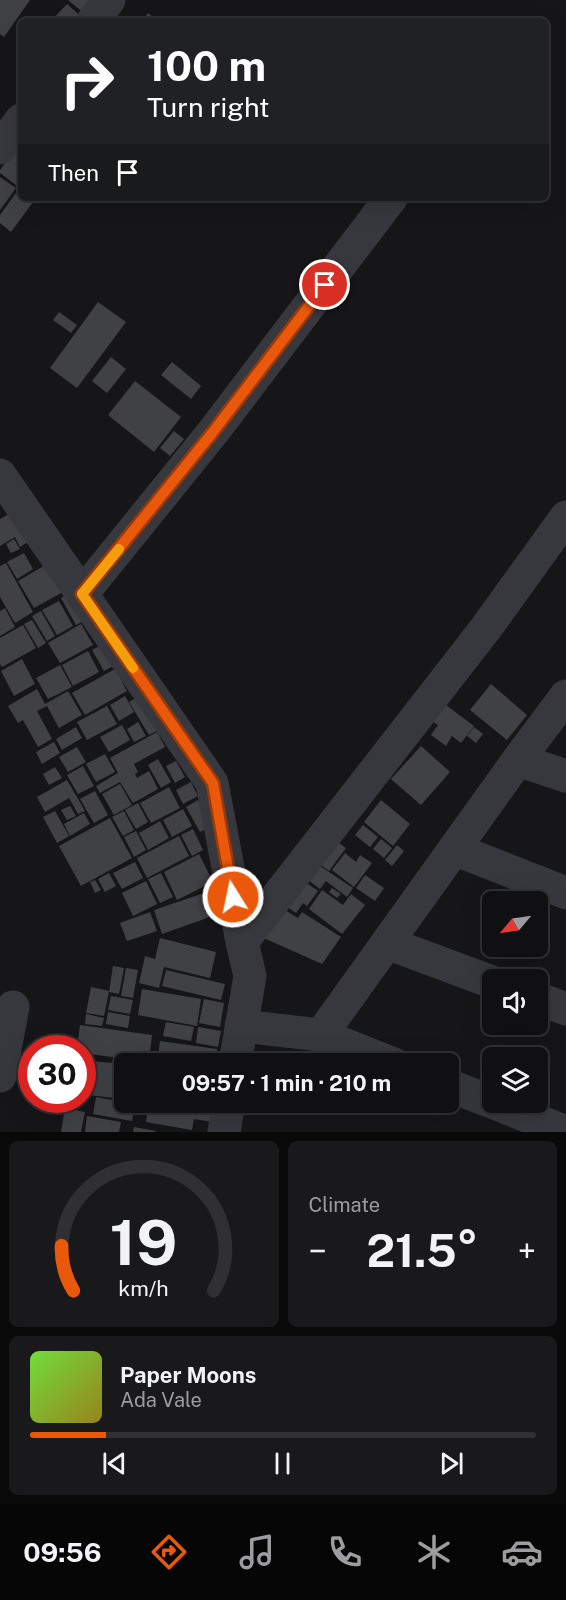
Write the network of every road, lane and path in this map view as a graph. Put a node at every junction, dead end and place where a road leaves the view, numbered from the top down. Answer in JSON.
{"nodes":[{"id":1,"x":109,"y":0,"type":"edge"},
{"id":2,"x":95,"y":18,"type":"edge"},
{"id":3,"x":18,"y":124,"type":"edge"},
{"id":4,"x":0,"y":148,"type":"edge"},
{"id":5,"x":389,"y":201,"type":"edge"},
{"id":6,"x":0,"y":475,"type":"edge"},
{"id":7,"x":566,"y":517,"type":"edge"},
{"id":8,"x":82,"y":594,"type":"junction"},
{"id":9,"x":566,"y":696,"type":"edge"},
{"id":10,"x":518,"y":760,"type":"junction"},
{"id":11,"x":566,"y":776,"type":"edge"},
{"id":12,"x":454,"y":849,"type":"junction"},
{"id":13,"x":566,"y":893,"type":"edge"},
{"id":14,"x":242,"y":942,"type":"junction"},
{"id":15,"x":387,"y":943,"type":"junction"},
{"id":16,"x":482,"y":978,"type":"edge"},
{"id":17,"x":548,"y":1002,"type":"edge"},
{"id":18,"x":13,"y":1006,"type":"dead end"},
{"id":19,"x":566,"y":1009,"type":"edge"},
{"id":20,"x":242,"y":1026,"type":"junction"},
{"id":21,"x":321,"y":1035,"type":"junction"},
{"id":22,"x":237,"y":1053,"type":"edge"},
{"id":23,"x":366,"y":1053,"type":"edge"},
{"id":24,"x":0,"y":1076,"type":"edge"},
{"id":25,"x":459,"y":1089,"type":"edge"},
{"id":26,"x":482,"y":1098,"type":"edge"},
{"id":27,"x":227,"y":1113,"type":"edge"},
{"id":28,"x":519,"y":1113,"type":"edge"},
{"id":29,"x":224,"y":1132,"type":"edge"},
{"id":30,"x":566,"y":1132,"type":"edge"}],
"edges":[{"from":1,"to":2,"type":"street"},
{"from":3,"to":4,"type":"street"},
{"from":5,"to":8,"type":"street"},
{"from":6,"to":8,"type":"street"},
{"from":7,"to":14,"type":"street"},
{"from":8,"to":14,"type":"street"},
{"from":9,"to":10,"type":"street"},
{"from":10,"to":11,"type":"street"},
{"from":10,"to":12,"type":"street"},
{"from":12,"to":13,"type":"street"},
{"from":12,"to":15,"type":"street"},
{"from":14,"to":20,"type":"street"},
{"from":15,"to":16,"type":"street"},
{"from":15,"to":21,"type":"street"},
{"from":17,"to":19,"type":"street"},
{"from":18,"to":24,"type":"street"},
{"from":20,"to":21,"type":"street"},
{"from":20,"to":22,"type":"street"},
{"from":21,"to":23,"type":"street"},
{"from":25,"to":26,"type":"street"},
{"from":27,"to":29,"type":"street"},
{"from":28,"to":30,"type":"street"}]}
